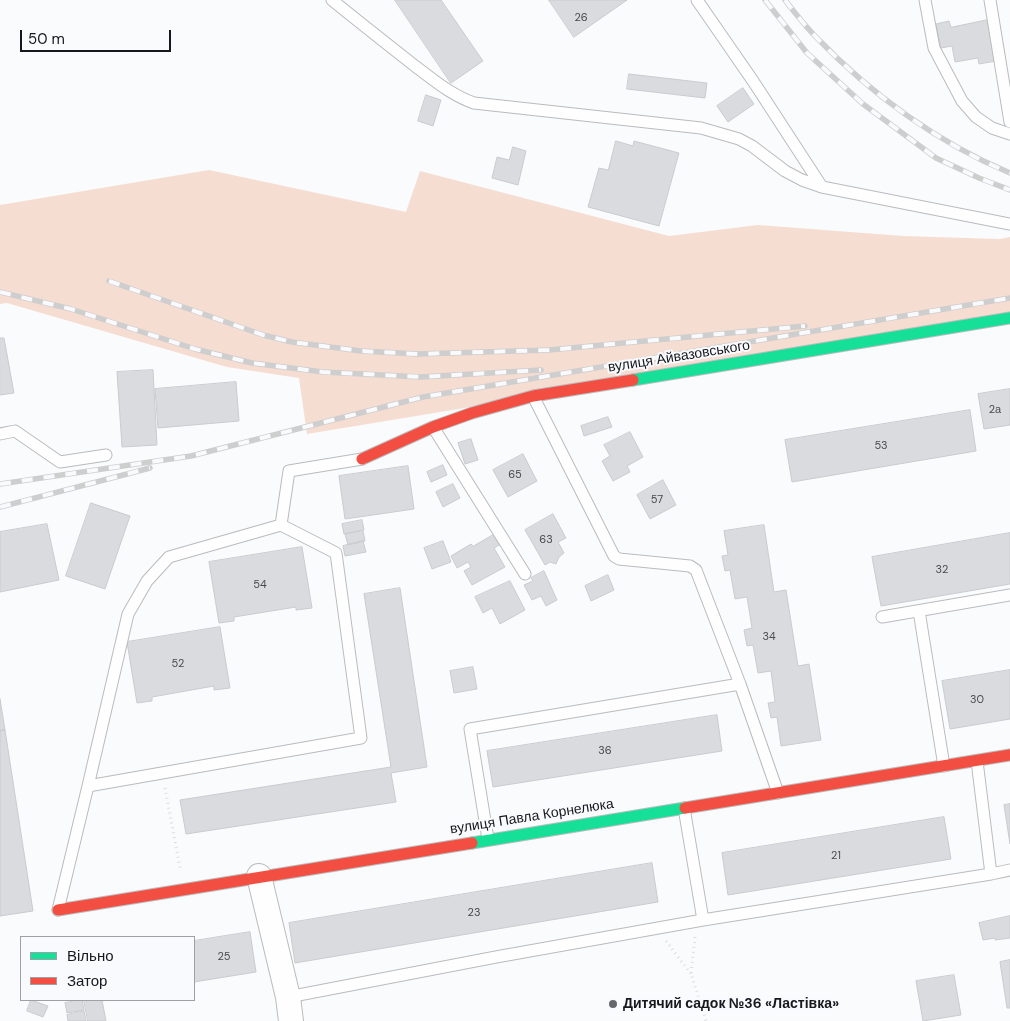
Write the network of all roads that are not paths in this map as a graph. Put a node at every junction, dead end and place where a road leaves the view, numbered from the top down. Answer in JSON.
{"nodes":[{"id":1,"x":332,"y":0,"type":"edge"},
{"id":2,"x":697,"y":0,"type":"edge"},
{"id":3,"x":925,"y":0,"type":"edge"},
{"id":4,"x":990,"y":0,"type":"edge"},
{"id":5,"x":1010,"y":122,"type":"edge"},
{"id":6,"x":1010,"y":134,"type":"edge"},
{"id":7,"x":822,"y":187,"type":"junction"},
{"id":8,"x":1010,"y":224,"type":"edge"},
{"id":9,"x":1010,"y":318,"type":"edge"},
{"id":10,"x":533,"y":396,"type":"junction"},
{"id":11,"x":433,"y":427,"type":"junction"},
{"id":12,"x":0,"y":434,"type":"edge"},
{"id":13,"x":106,"y":455,"type":"dead end"},
{"id":14,"x":362,"y":458,"type":"joint"},
{"id":15,"x":281,"y":526,"type":"junction"},
{"id":16,"x":525,"y":574,"type":"dead end"},
{"id":17,"x":1010,"y":595,"type":"edge"},
{"id":18,"x":919,"y":611,"type":"junction"},
{"id":19,"x":882,"y":617,"type":"dead end"},
{"id":20,"x":740,"y":684,"type":"junction"},
{"id":21,"x":1010,"y":755,"type":"edge"},
{"id":22,"x":977,"y":761,"type":"junction"},
{"id":23,"x":944,"y":766,"type":"junction"},
{"id":24,"x":88,"y":786,"type":"junction"},
{"id":25,"x":778,"y":793,"type":"junction"},
{"id":26,"x":684,"y":808,"type":"junction"},
{"id":27,"x":488,"y":839,"type":"junction"},
{"id":28,"x":1010,"y":870,"type":"edge"},
{"id":29,"x":991,"y":874,"type":"junction"},
{"id":30,"x":259,"y":876,"type":"junction"},
{"id":31,"x":58,"y":910,"type":"joint"},
{"id":32,"x":700,"y":921,"type":"junction"},
{"id":33,"x":288,"y":997,"type":"junction"},
{"id":34,"x":291,"y":1021,"type":"edge"}],
"edges":[{"from":1,"to":7,"type":"lane"},
{"from":2,"to":7,"type":"lane"},
{"from":3,"to":6,"type":"lane"},
{"from":4,"to":5,"type":"lane"},
{"from":7,"to":8,"type":"lane"},
{"from":9,"to":10,"type":"street","name":"вулиця Айвазовського"},
{"from":10,"to":11,"type":"street","name":"вулиця Айвазовського"},
{"from":10,"to":20,"type":"lane"},
{"from":11,"to":14,"type":"street","name":"вулиця Айвазовського"},
{"from":11,"to":16,"type":"lane"},
{"from":12,"to":13,"type":"lane"},
{"from":14,"to":15,"type":"lane"},
{"from":15,"to":24,"type":"lane"},
{"from":15,"to":24,"type":"lane"},
{"from":17,"to":18,"type":"lane"},
{"from":18,"to":19,"type":"lane"},
{"from":18,"to":23,"type":"lane"},
{"from":20,"to":25,"type":"lane"},
{"from":20,"to":27,"type":"lane"},
{"from":21,"to":22,"type":"street","name":"вулиця Павла Корнелюка"},
{"from":22,"to":23,"type":"street","name":"вулиця Павла Корнелюка"},
{"from":22,"to":29,"type":"lane"},
{"from":23,"to":25,"type":"street","name":"вулиця Павла Корнелюка"},
{"from":24,"to":31,"type":"lane"},
{"from":25,"to":26,"type":"street","name":"вулиця Павла Корнелюка"},
{"from":26,"to":27,"type":"street","name":"вулиця Павла Корнелюка"},
{"from":26,"to":32,"type":"lane"},
{"from":27,"to":30,"type":"street","name":"вулиця Павла Корнелюка"},
{"from":28,"to":29,"type":"lane"},
{"from":29,"to":32,"type":"lane"},
{"from":30,"to":31,"type":"street","name":"вулиця Павла Корнелюка"},
{"from":30,"to":33,"type":"street"},
{"from":32,"to":33,"type":"lane"},
{"from":33,"to":34,"type":"street"}]}
